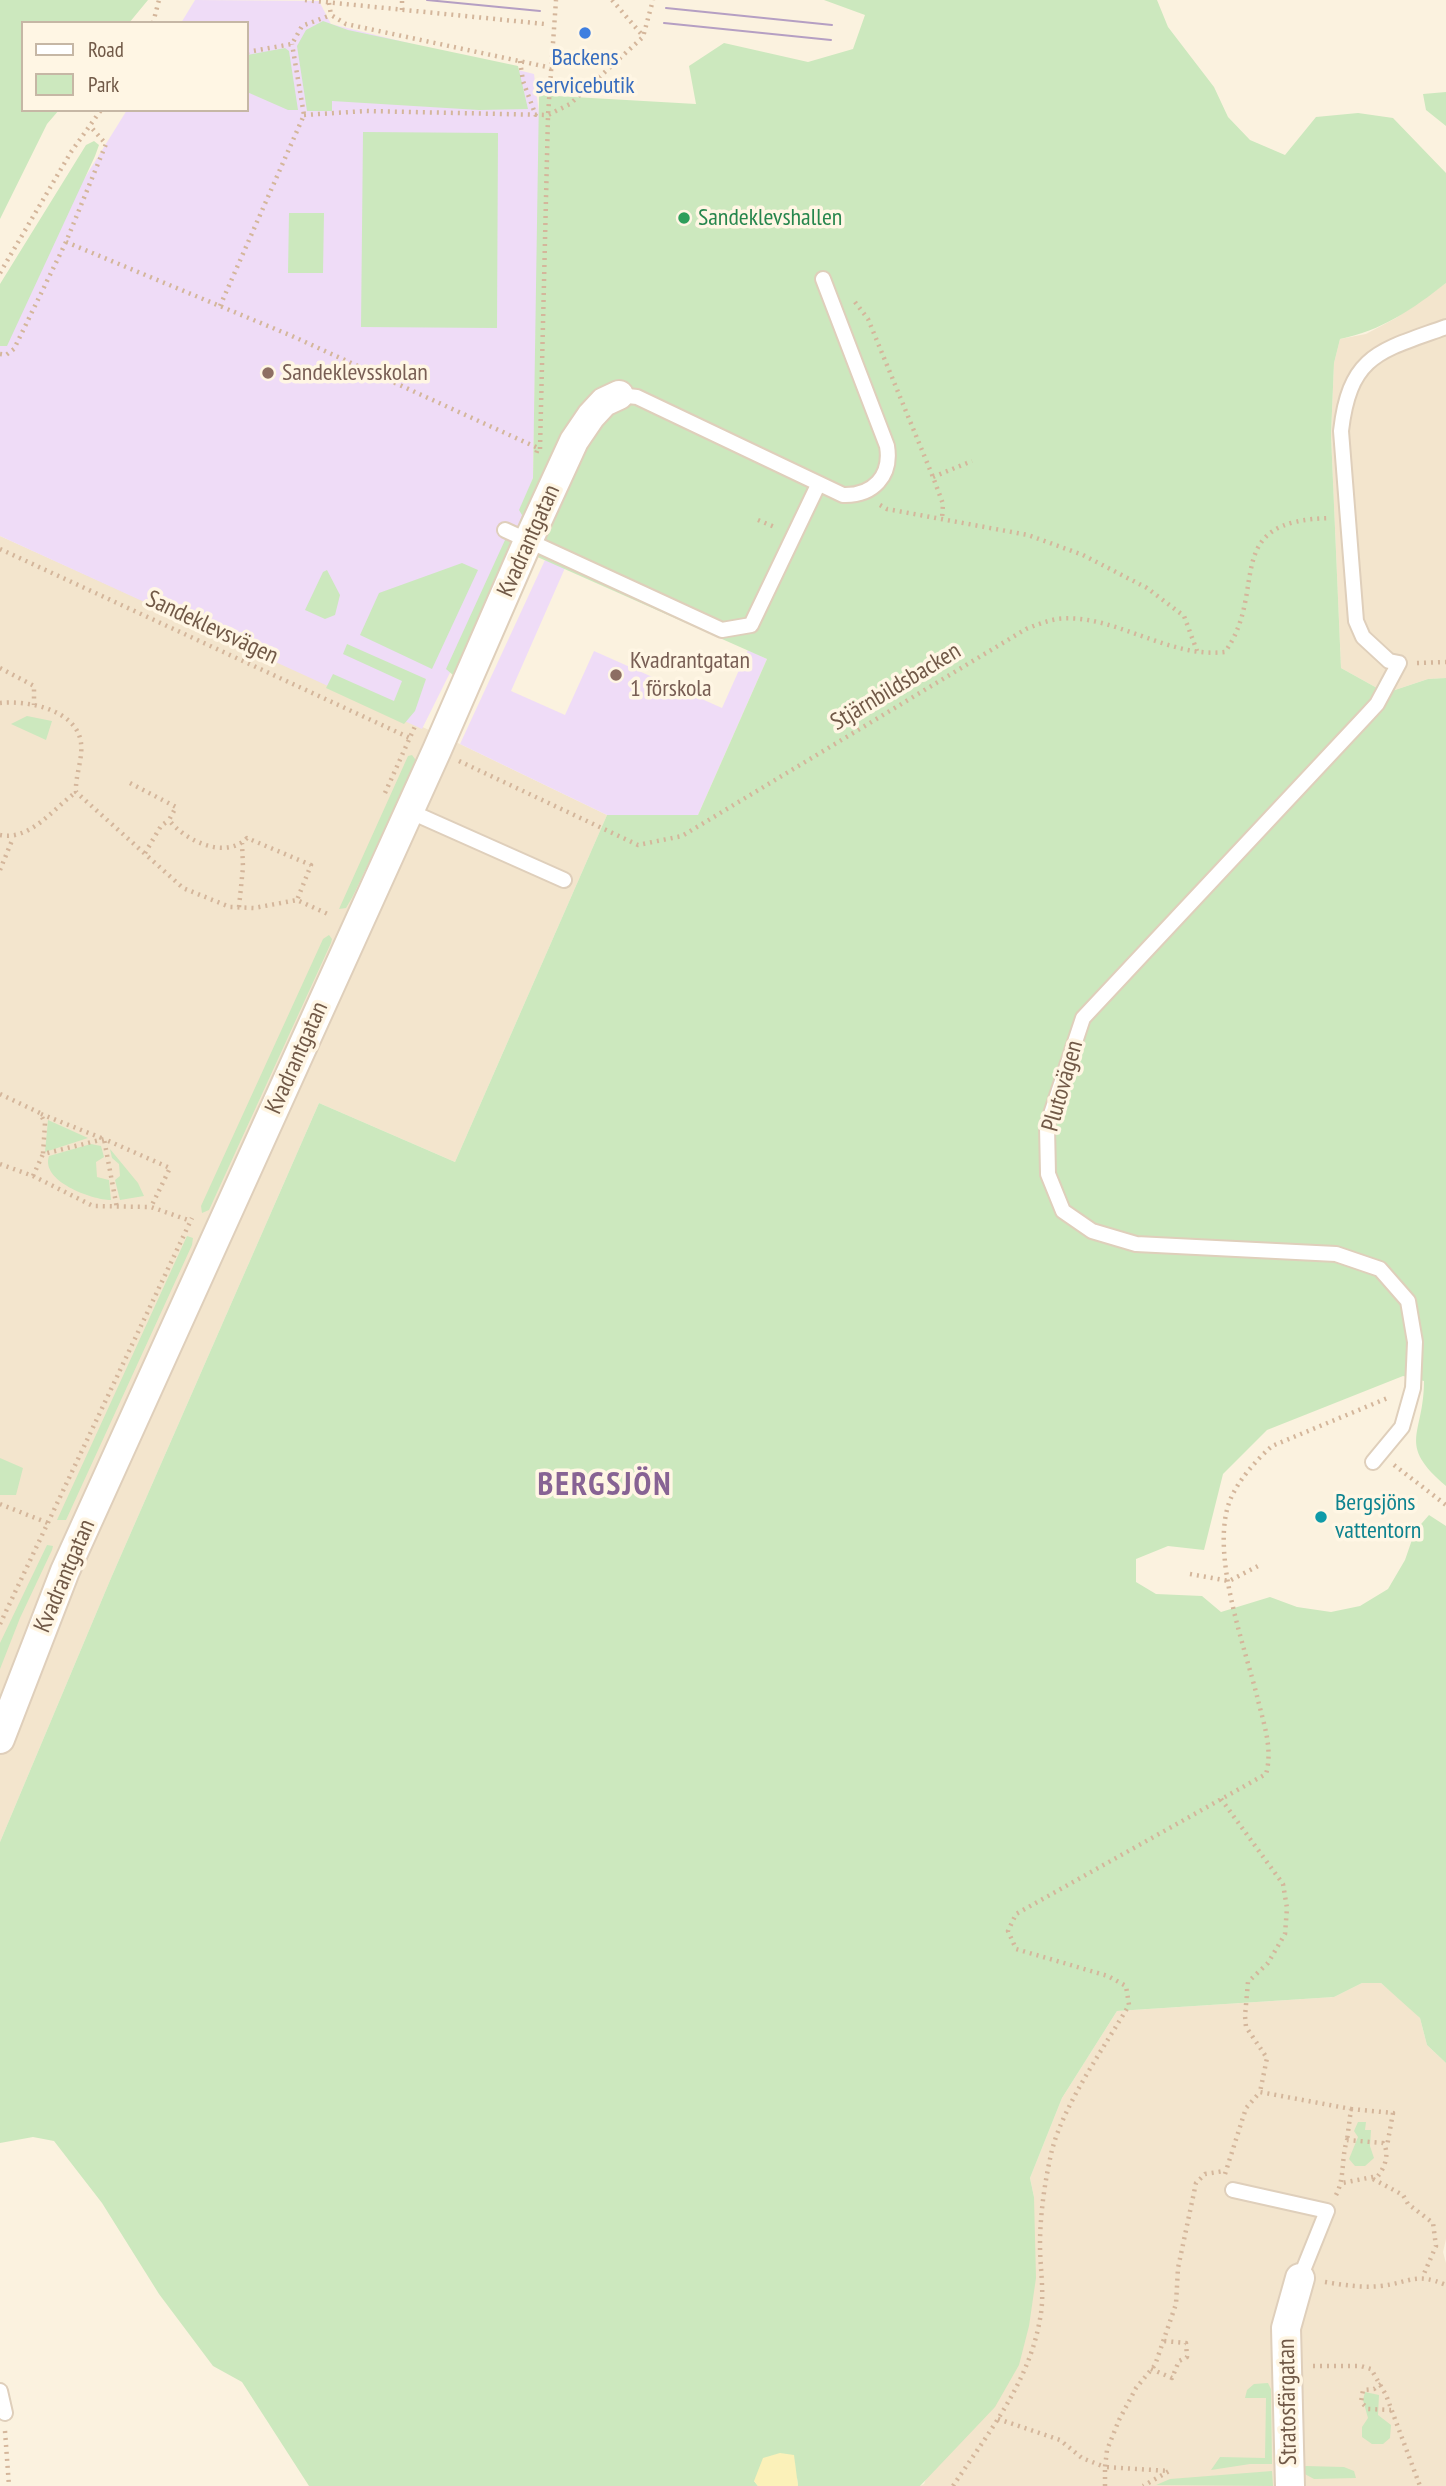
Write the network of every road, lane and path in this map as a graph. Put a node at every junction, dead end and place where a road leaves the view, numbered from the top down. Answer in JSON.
{"nodes":[{"id":1,"x":159,"y":0,"type":"edge"},
{"id":2,"x":305,"y":0,"type":"edge"},
{"id":3,"x":402,"y":0,"type":"edge"},
{"id":4,"x":556,"y":0,"type":"edge"},
{"id":5,"x":612,"y":0,"type":"edge"},
{"id":6,"x":653,"y":0,"type":"edge"},
{"id":7,"x":329,"y":3,"type":"junction"},
{"id":8,"x":402,"y":10,"type":"junction"},
{"id":9,"x":331,"y":15,"type":"junction"},
{"id":10,"x":154,"y":21,"type":"edge"},
{"id":11,"x":544,"y":24,"type":"dead end"},
{"id":12,"x":643,"y":37,"type":"junction"},
{"id":13,"x":292,"y":44,"type":"junction"},
{"id":14,"x":248,"y":52,"type":"edge"},
{"id":15,"x":520,"y":61,"type":"junction"},
{"id":16,"x":552,"y":68,"type":"junction"},
{"id":17,"x":100,"y":112,"type":"edge"},
{"id":18,"x":304,"y":115,"type":"junction"},
{"id":19,"x":548,"y":115,"type":"junction"},
{"id":20,"x":536,"y":116,"type":"junction"},
{"id":21,"x":90,"y":126,"type":"junction"},
{"id":22,"x":66,"y":242,"type":"junction"},
{"id":23,"x":0,"y":273,"type":"edge"},
{"id":24,"x":823,"y":279,"type":"joint"},
{"id":25,"x":220,"y":306,"type":"junction"},
{"id":26,"x":1446,"y":327,"type":"edge"},
{"id":27,"x":0,"y":354,"type":"edge"},
{"id":28,"x":619,"y":395,"type":"joint"},
{"id":29,"x":538,"y":448,"type":"junction"},
{"id":30,"x":567,"y":458,"type":"junction"},
{"id":31,"x":533,"y":460,"type":"dead end"},
{"id":32,"x":972,"y":461,"type":"dead end"},
{"id":33,"x":933,"y":477,"type":"junction"},
{"id":34,"x":818,"y":485,"type":"junction"},
{"id":35,"x":863,"y":494,"type":"junction"},
{"id":36,"x":1346,"y":518,"type":"junction"},
{"id":37,"x":942,"y":519,"type":"junction"},
{"id":38,"x":516,"y":536,"type":"junction"},
{"id":39,"x":0,"y":549,"type":"edge"},
{"id":40,"x":1197,"y":652,"type":"junction"},
{"id":41,"x":1446,"y":662,"type":"edge"},
{"id":42,"x":1399,"y":663,"type":"junction"},
{"id":43,"x":0,"y":668,"type":"edge"},
{"id":44,"x":0,"y":703,"type":"edge"},
{"id":45,"x":34,"y":705,"type":"junction"},
{"id":46,"x":421,"y":713,"type":"dead end"},
{"id":47,"x":410,"y":738,"type":"junction"},
{"id":48,"x":437,"y":750,"type":"junction"},
{"id":49,"x":130,"y":783,"type":"dead end"},
{"id":50,"x":76,"y":792,"type":"junction"},
{"id":51,"x":382,"y":801,"type":"dead end"},
{"id":52,"x":409,"y":811,"type":"junction"},
{"id":53,"x":169,"y":820,"type":"junction"},
{"id":54,"x":0,"y":835,"type":"edge"},
{"id":55,"x":13,"y":838,"type":"junction"},
{"id":56,"x":242,"y":843,"type":"junction"},
{"id":57,"x":145,"y":853,"type":"junction"},
{"id":58,"x":0,"y":870,"type":"edge"},
{"id":59,"x":564,"y":880,"type":"dead end"},
{"id":60,"x":297,"y":900,"type":"junction"},
{"id":61,"x":336,"y":902,"type":"dead end"},
{"id":62,"x":239,"y":907,"type":"junction"},
{"id":63,"x":330,"y":915,"type":"junction"},
{"id":64,"x":325,"y":928,"type":"dead end"},
{"id":65,"x":0,"y":1094,"type":"edge"},
{"id":66,"x":40,"y":1113,"type":"junction"},
{"id":67,"x":104,"y":1139,"type":"junction"},
{"id":68,"x":43,"y":1154,"type":"junction"},
{"id":69,"x":0,"y":1164,"type":"edge"},
{"id":70,"x":33,"y":1176,"type":"junction"},
{"id":71,"x":151,"y":1207,"type":"junction"},
{"id":72,"x":117,"y":1208,"type":"junction"},
{"id":73,"x":197,"y":1209,"type":"dead end"},
{"id":74,"x":191,"y":1221,"type":"junction"},
{"id":75,"x":1413,"y":1388,"type":"junction"},
{"id":76,"x":1377,"y":1457,"type":"joint"},
{"id":77,"x":0,"y":1504,"type":"edge"},
{"id":78,"x":1446,"y":1505,"type":"edge"},
{"id":79,"x":48,"y":1524,"type":"junction"},
{"id":80,"x":1260,"y":1565,"type":"dead end"},
{"id":81,"x":1190,"y":1574,"type":"dead end"},
{"id":82,"x":1229,"y":1581,"type":"junction"},
{"id":83,"x":0,"y":1624,"type":"edge"},
{"id":84,"x":0,"y":1739,"type":"edge"},
{"id":85,"x":1221,"y":1799,"type":"junction"},
{"id":86,"x":1261,"y":2092,"type":"junction"},
{"id":87,"x":1351,"y":2109,"type":"junction"},
{"id":88,"x":1346,"y":2140,"type":"junction"},
{"id":89,"x":1386,"y":2148,"type":"junction"},
{"id":90,"x":1225,"y":2171,"type":"junction"},
{"id":91,"x":1372,"y":2179,"type":"junction"},
{"id":92,"x":1342,"y":2183,"type":"junction"},
{"id":93,"x":1233,"y":2190,"type":"joint"},
{"id":94,"x":1327,"y":2211,"type":"junction"},
{"id":95,"x":1423,"y":2276,"type":"junction"},
{"id":96,"x":1300,"y":2278,"type":"junction"},
{"id":97,"x":1446,"y":2285,"type":"edge"},
{"id":98,"x":1164,"y":2341,"type":"junction"},
{"id":99,"x":1287,"y":2365,"type":"junction"},
{"id":100,"x":1151,"y":2369,"type":"junction"},
{"id":101,"x":1381,"y":2384,"type":"junction"},
{"id":102,"x":0,"y":2390,"type":"edge"},
{"id":103,"x":1391,"y":2410,"type":"junction"},
{"id":104,"x":5,"y":2413,"type":"joint"},
{"id":105,"x":998,"y":2419,"type":"junction"},
{"id":106,"x":1105,"y":2467,"type":"junction"},
{"id":107,"x":9,"y":2486,"type":"edge"},
{"id":108,"x":953,"y":2486,"type":"edge"},
{"id":109,"x":1105,"y":2486,"type":"edge"},
{"id":110,"x":1143,"y":2486,"type":"edge"},
{"id":111,"x":1290,"y":2486,"type":"edge"},
{"id":112,"x":1420,"y":2486,"type":"edge"}],
"edges":[{"from":1,"to":10,"type":"path"},
{"from":2,"to":7,"type":"path"},
{"from":3,"to":8,"type":"path"},
{"from":4,"to":16,"type":"path"},
{"from":5,"to":12,"type":"path"},
{"from":6,"to":12,"type":"path"},
{"from":7,"to":8,"type":"path"},
{"from":7,"to":9,"type":"path"},
{"from":8,"to":11,"type":"path"},
{"from":9,"to":13,"type":"path"},
{"from":9,"to":15,"type":"path"},
{"from":12,"to":19,"type":"path"},
{"from":13,"to":14,"type":"path"},
{"from":13,"to":18,"type":"path"},
{"from":15,"to":16,"type":"path"},
{"from":15,"to":20,"type":"path"},
{"from":16,"to":19,"type":"path"},
{"from":17,"to":21,"type":"path"},
{"from":18,"to":20,"type":"path"},
{"from":18,"to":25,"type":"path"},
{"from":19,"to":20,"type":"path"},
{"from":19,"to":29,"type":"path"},
{"from":21,"to":22,"type":"path"},
{"from":21,"to":23,"type":"path"},
{"from":22,"to":25,"type":"path"},
{"from":22,"to":27,"type":"path"},
{"from":24,"to":33,"type":"path"},
{"from":24,"to":35,"type":"lane"},
{"from":25,"to":29,"type":"path"},
{"from":26,"to":36,"type":"lane"},
{"from":28,"to":30,"type":"street","name":"Kvadrantgatan"},
{"from":28,"to":34,"type":"lane"},
{"from":29,"to":30,"type":"path"},
{"from":29,"to":31,"type":"path"},
{"from":30,"to":38,"type":"street","name":"Kvadrantgatan"},
{"from":32,"to":33,"type":"path"},
{"from":33,"to":37,"type":"path"},
{"from":34,"to":35,"type":"lane"},
{"from":34,"to":38,"type":"lane"},
{"from":35,"to":37,"type":"path"},
{"from":36,"to":40,"type":"path","name":"Stjärnbildsbacken"},
{"from":36,"to":42,"type":"lane"},
{"from":37,"to":40,"type":"path"},
{"from":38,"to":48,"type":"street","name":"Kvadrantgatan"},
{"from":39,"to":47,"type":"path","name":"Sandeklevsvägen"},
{"from":40,"to":48,"type":"path","name":"Stjärnbildsbacken"},
{"from":41,"to":42,"type":"path"},
{"from":42,"to":75,"type":"lane","name":"Plutovägen"},
{"from":43,"to":45,"type":"path"},
{"from":44,"to":45,"type":"path"},
{"from":45,"to":50,"type":"path"},
{"from":46,"to":47,"type":"path"},
{"from":47,"to":48,"type":"path","name":"Stjärnbildsbacken"},
{"from":47,"to":51,"type":"path"},
{"from":48,"to":52,"type":"street","name":"Kvadrantgatan"},
{"from":49,"to":53,"type":"path"},
{"from":50,"to":55,"type":"path"},
{"from":50,"to":57,"type":"path"},
{"from":52,"to":59,"type":"lane"},
{"from":52,"to":84,"type":"street","name":"Kvadrantgatan"},
{"from":53,"to":56,"type":"path"},
{"from":53,"to":57,"type":"path"},
{"from":54,"to":55,"type":"path"},
{"from":55,"to":58,"type":"path"},
{"from":56,"to":60,"type":"path"},
{"from":56,"to":62,"type":"path"},
{"from":57,"to":62,"type":"path"},
{"from":60,"to":62,"type":"path"},
{"from":60,"to":63,"type":"path"},
{"from":61,"to":63,"type":"path"},
{"from":63,"to":64,"type":"path"},
{"from":65,"to":66,"type":"path"},
{"from":66,"to":67,"type":"path"},
{"from":66,"to":68,"type":"path"},
{"from":67,"to":68,"type":"path"},
{"from":67,"to":71,"type":"path"},
{"from":67,"to":72,"type":"path"},
{"from":68,"to":70,"type":"path"},
{"from":69,"to":70,"type":"path"},
{"from":70,"to":72,"type":"path"},
{"from":71,"to":72,"type":"path"},
{"from":71,"to":74,"type":"path"},
{"from":73,"to":74,"type":"path"},
{"from":74,"to":79,"type":"path"},
{"from":75,"to":76,"type":"lane","name":"Plutovägen"},
{"from":75,"to":82,"type":"path"},
{"from":76,"to":78,"type":"path"},
{"from":77,"to":79,"type":"path"},
{"from":79,"to":83,"type":"path"},
{"from":80,"to":82,"type":"path"},
{"from":81,"to":82,"type":"path"},
{"from":82,"to":85,"type":"path"},
{"from":85,"to":86,"type":"path"},
{"from":85,"to":105,"type":"path"},
{"from":86,"to":87,"type":"path"},
{"from":86,"to":90,"type":"path"},
{"from":87,"to":88,"type":"path"},
{"from":87,"to":89,"type":"path"},
{"from":88,"to":89,"type":"path"},
{"from":88,"to":92,"type":"path"},
{"from":89,"to":91,"type":"path"},
{"from":90,"to":93,"type":"path"},
{"from":90,"to":98,"type":"path"},
{"from":91,"to":92,"type":"path"},
{"from":91,"to":95,"type":"path"},
{"from":92,"to":94,"type":"path"},
{"from":93,"to":94,"type":"lane"},
{"from":94,"to":96,"type":"lane"},
{"from":95,"to":96,"type":"path"},
{"from":95,"to":97,"type":"path"},
{"from":96,"to":99,"type":"street","name":"Stratosfärgatan"},
{"from":98,"to":100,"type":"path"},
{"from":98,"to":100,"type":"path"},
{"from":99,"to":101,"type":"path"},
{"from":99,"to":111,"type":"street","name":"Stratosfärgatan"},
{"from":100,"to":106,"type":"path"},
{"from":101,"to":103,"type":"path"},
{"from":101,"to":103,"type":"path"},
{"from":102,"to":104,"type":"lane"},
{"from":103,"to":112,"type":"path"},
{"from":104,"to":107,"type":"path"},
{"from":105,"to":106,"type":"path"},
{"from":105,"to":108,"type":"path"},
{"from":106,"to":109,"type":"path"},
{"from":106,"to":110,"type":"path"}]}
